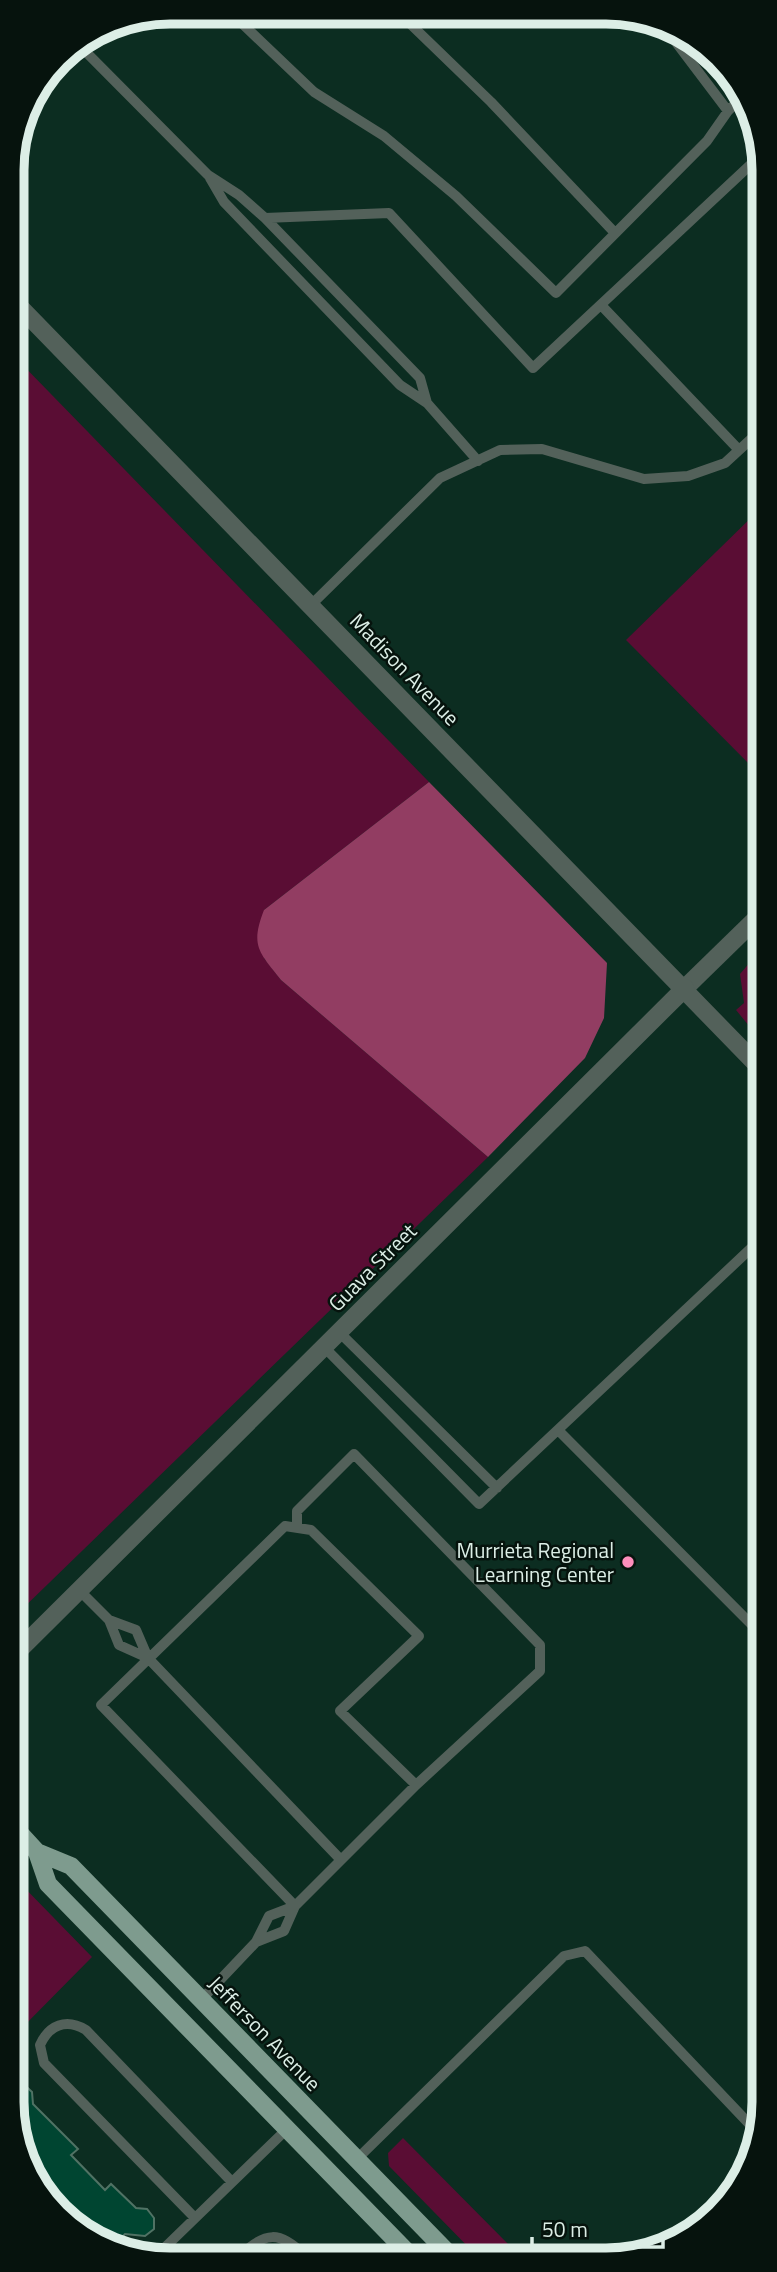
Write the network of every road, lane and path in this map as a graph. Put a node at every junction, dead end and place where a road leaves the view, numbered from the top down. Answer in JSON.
{"nodes":[{"id":1,"x":411,"y":24,"type":"edge"},
{"id":2,"x":243,"y":25,"type":"edge"},
{"id":3,"x":676,"y":42,"type":"edge"},
{"id":4,"x":86,"y":52,"type":"edge"},
{"id":5,"x":736,"y":103,"type":"edge"},
{"id":6,"x":728,"y":111,"type":"junction"},
{"id":7,"x":752,"y":164,"type":"edge"},
{"id":8,"x":208,"y":175,"type":"junction"},
{"id":9,"x":265,"y":218,"type":"junction"},
{"id":10,"x":615,"y":233,"type":"junction"},
{"id":11,"x":601,"y":305,"type":"junction"},
{"id":12,"x":25,"y":312,"type":"edge"},
{"id":13,"x":427,"y":403,"type":"junction"},
{"id":14,"x":752,"y":438,"type":"edge"},
{"id":15,"x":739,"y":450,"type":"junction"},
{"id":16,"x":478,"y":460,"type":"junction"},
{"id":17,"x":311,"y":605,"type":"junction"},
{"id":18,"x":752,"y":923,"type":"edge"},
{"id":19,"x":685,"y":988,"type":"junction"},
{"id":20,"x":752,"y":1059,"type":"edge"},
{"id":21,"x":752,"y":1247,"type":"edge"},
{"id":22,"x":339,"y":1332,"type":"junction"},
{"id":23,"x":324,"y":1347,"type":"junction"},
{"id":24,"x":558,"y":1430,"type":"junction"},
{"id":25,"x":497,"y":1488,"type":"junction"},
{"id":26,"x":296,"y":1528,"type":"junction"},
{"id":27,"x":79,"y":1590,"type":"junction"},
{"id":28,"x":109,"y":1620,"type":"junction"},
{"id":29,"x":752,"y":1625,"type":"edge"},
{"id":30,"x":24,"y":1645,"type":"edge"},
{"id":31,"x":148,"y":1658,"type":"junction"},
{"id":32,"x":416,"y":1785,"type":"junction"},
{"id":33,"x":24,"y":1838,"type":"edge"},
{"id":34,"x":37,"y":1852,"type":"junction"},
{"id":35,"x":341,"y":1860,"type":"junction"},
{"id":36,"x":295,"y":1906,"type":"junction"},
{"id":37,"x":256,"y":1942,"type":"junction"},
{"id":38,"x":201,"y":2000,"type":"junction"},
{"id":39,"x":750,"y":2125,"type":"edge"},
{"id":40,"x":287,"y":2129,"type":"junction"},
{"id":41,"x":356,"y":2159,"type":"junction"},
{"id":42,"x":232,"y":2182,"type":"junction"},
{"id":43,"x":195,"y":2218,"type":"junction"},
{"id":44,"x":165,"y":2247,"type":"edge"},
{"id":45,"x":248,"y":2248,"type":"edge"},
{"id":46,"x":298,"y":2248,"type":"edge"},
{"id":47,"x":403,"y":2248,"type":"edge"},
{"id":48,"x":443,"y":2248,"type":"edge"}],
"edges":[{"from":1,"to":10,"type":"lane"},
{"from":2,"to":10,"type":"lane"},
{"from":3,"to":6,"type":"lane"},
{"from":4,"to":8,"type":"lane"},
{"from":5,"to":6,"type":"lane"},
{"from":6,"to":10,"type":"lane"},
{"from":7,"to":11,"type":"lane"},
{"from":8,"to":9,"type":"lane"},
{"from":8,"to":13,"type":"lane"},
{"from":9,"to":11,"type":"lane"},
{"from":9,"to":13,"type":"lane"},
{"from":11,"to":15,"type":"lane"},
{"from":12,"to":17,"type":"street","name":"Madison Avenue"},
{"from":13,"to":16,"type":"lane"},
{"from":14,"to":15,"type":"lane"},
{"from":15,"to":16,"type":"lane"},
{"from":16,"to":17,"type":"lane"},
{"from":17,"to":19,"type":"street","name":"Madison Avenue"},
{"from":18,"to":19,"type":"street","name":"Guava Street"},
{"from":19,"to":20,"type":"street","name":"Madison Avenue"},
{"from":19,"to":22,"type":"street","name":"Guava Street"},
{"from":21,"to":24,"type":"lane"},
{"from":22,"to":23,"type":"street","name":"Guava Street"},
{"from":22,"to":25,"type":"lane"},
{"from":23,"to":25,"type":"lane"},
{"from":23,"to":27,"type":"street","name":"Guava Street"},
{"from":24,"to":25,"type":"lane"},
{"from":24,"to":29,"type":"lane"},
{"from":26,"to":31,"type":"lane"},
{"from":26,"to":32,"type":"lane"},
{"from":26,"to":32,"type":"lane"},
{"from":27,"to":28,"type":"lane"},
{"from":27,"to":30,"type":"street","name":"Guava Street"},
{"from":28,"to":31,"type":"lane"},
{"from":28,"to":31,"type":"lane"},
{"from":31,"to":35,"type":"lane"},
{"from":31,"to":36,"type":"lane"},
{"from":32,"to":35,"type":"lane"},
{"from":33,"to":34,"type":"main road","name":"Jefferson Avenue"},
{"from":34,"to":38,"type":"main road","name":"Jefferson Avenue"},
{"from":34,"to":40,"type":"main road","name":"Jefferson Avenue"},
{"from":35,"to":36,"type":"lane"},
{"from":36,"to":37,"type":"lane"},
{"from":36,"to":37,"type":"lane"},
{"from":37,"to":38,"type":"lane"},
{"from":38,"to":41,"type":"main road","name":"Jefferson Avenue"},
{"from":39,"to":41,"type":"lane"},
{"from":40,"to":42,"type":"lane"},
{"from":40,"to":47,"type":"main road","name":"Jefferson Avenue"},
{"from":41,"to":48,"type":"main road","name":"Jefferson Avenue"},
{"from":42,"to":43,"type":"lane"},
{"from":42,"to":43,"type":"lane"},
{"from":43,"to":44,"type":"lane"},
{"from":45,"to":46,"type":"lane"}]}
